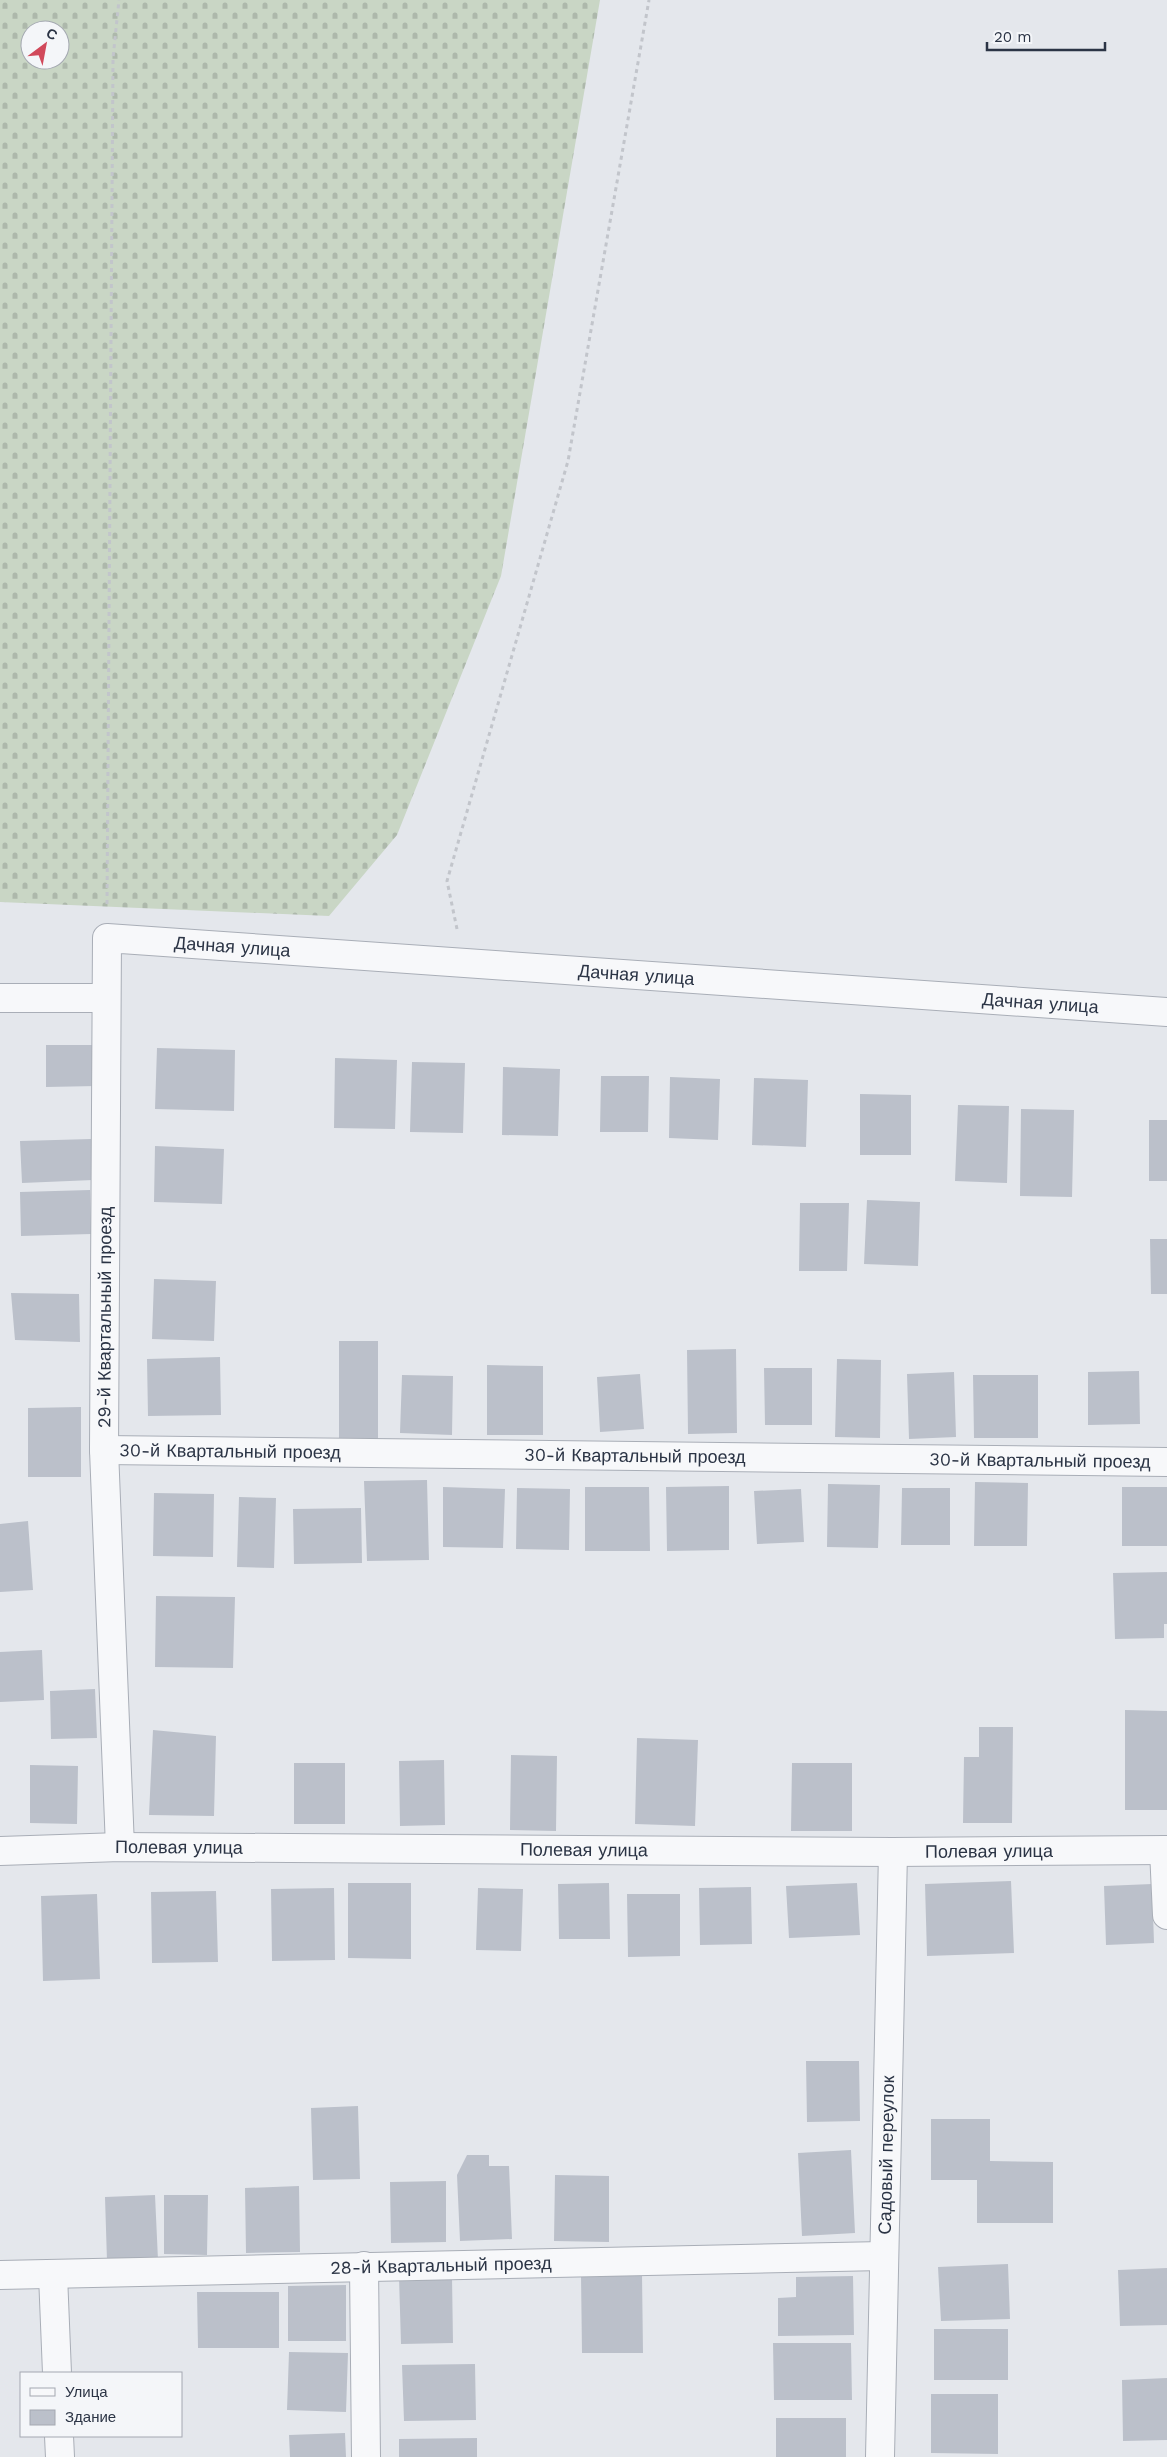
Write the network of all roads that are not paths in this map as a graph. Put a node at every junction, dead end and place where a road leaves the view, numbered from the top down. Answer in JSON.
{"nodes":[{"id":1,"x":107,"y":938,"type":"joint"},
{"id":2,"x":0,"y":998,"type":"edge"},
{"id":3,"x":106,"y":998,"type":"junction"},
{"id":4,"x":1167,"y":1012,"type":"edge"},
{"id":5,"x":104,"y":1450,"type":"junction"},
{"id":6,"x":1167,"y":1462,"type":"edge"},
{"id":7,"x":120,"y":1847,"type":"junction"},
{"id":8,"x":1165,"y":1850,"type":"edge"},
{"id":9,"x":0,"y":1851,"type":"edge"},
{"id":10,"x":893,"y":1852,"type":"junction"},
{"id":11,"x":1167,"y":1915,"type":"edge"},
{"id":12,"x":883,"y":2256,"type":"junction"},
{"id":13,"x":364,"y":2266,"type":"junction"},
{"id":14,"x":0,"y":2275,"type":"edge"},
{"id":15,"x":53,"y":2275,"type":"junction"},
{"id":16,"x":57,"y":2372,"type":"edge"},
{"id":17,"x":59,"y":2437,"type":"edge"},
{"id":18,"x":60,"y":2457,"type":"edge"},
{"id":19,"x":366,"y":2457,"type":"edge"},
{"id":20,"x":880,"y":2457,"type":"edge"}],
"edges":[{"from":1,"to":3,"type":"street","name":"29-й Квартальный проезд"},
{"from":1,"to":4,"type":"street","name":"Дачная улица"},
{"from":2,"to":3,"type":"street"},
{"from":3,"to":5,"type":"street","name":"29-й Квартальный проезд"},
{"from":5,"to":6,"type":"street","name":"30-й Квартальный проезд"},
{"from":5,"to":7,"type":"street","name":"29-й Квартальный проезд"},
{"from":7,"to":9,"type":"street","name":"Полевая улица"},
{"from":7,"to":10,"type":"street","name":"Полевая улица"},
{"from":8,"to":10,"type":"street","name":"Полевая улица"},
{"from":8,"to":11,"type":"street"},
{"from":10,"to":12,"type":"street","name":"Садовый переулок"},
{"from":12,"to":13,"type":"street","name":"28-й Квартальный проезд"},
{"from":12,"to":20,"type":"street","name":"Садовый переулок"},
{"from":13,"to":15,"type":"street","name":"28-й Квартальный проезд"},
{"from":13,"to":19,"type":"street"},
{"from":14,"to":15,"type":"street","name":"28-й Квартальный проезд"},
{"from":15,"to":16,"type":"street"},
{"from":17,"to":18,"type":"street"}]}
